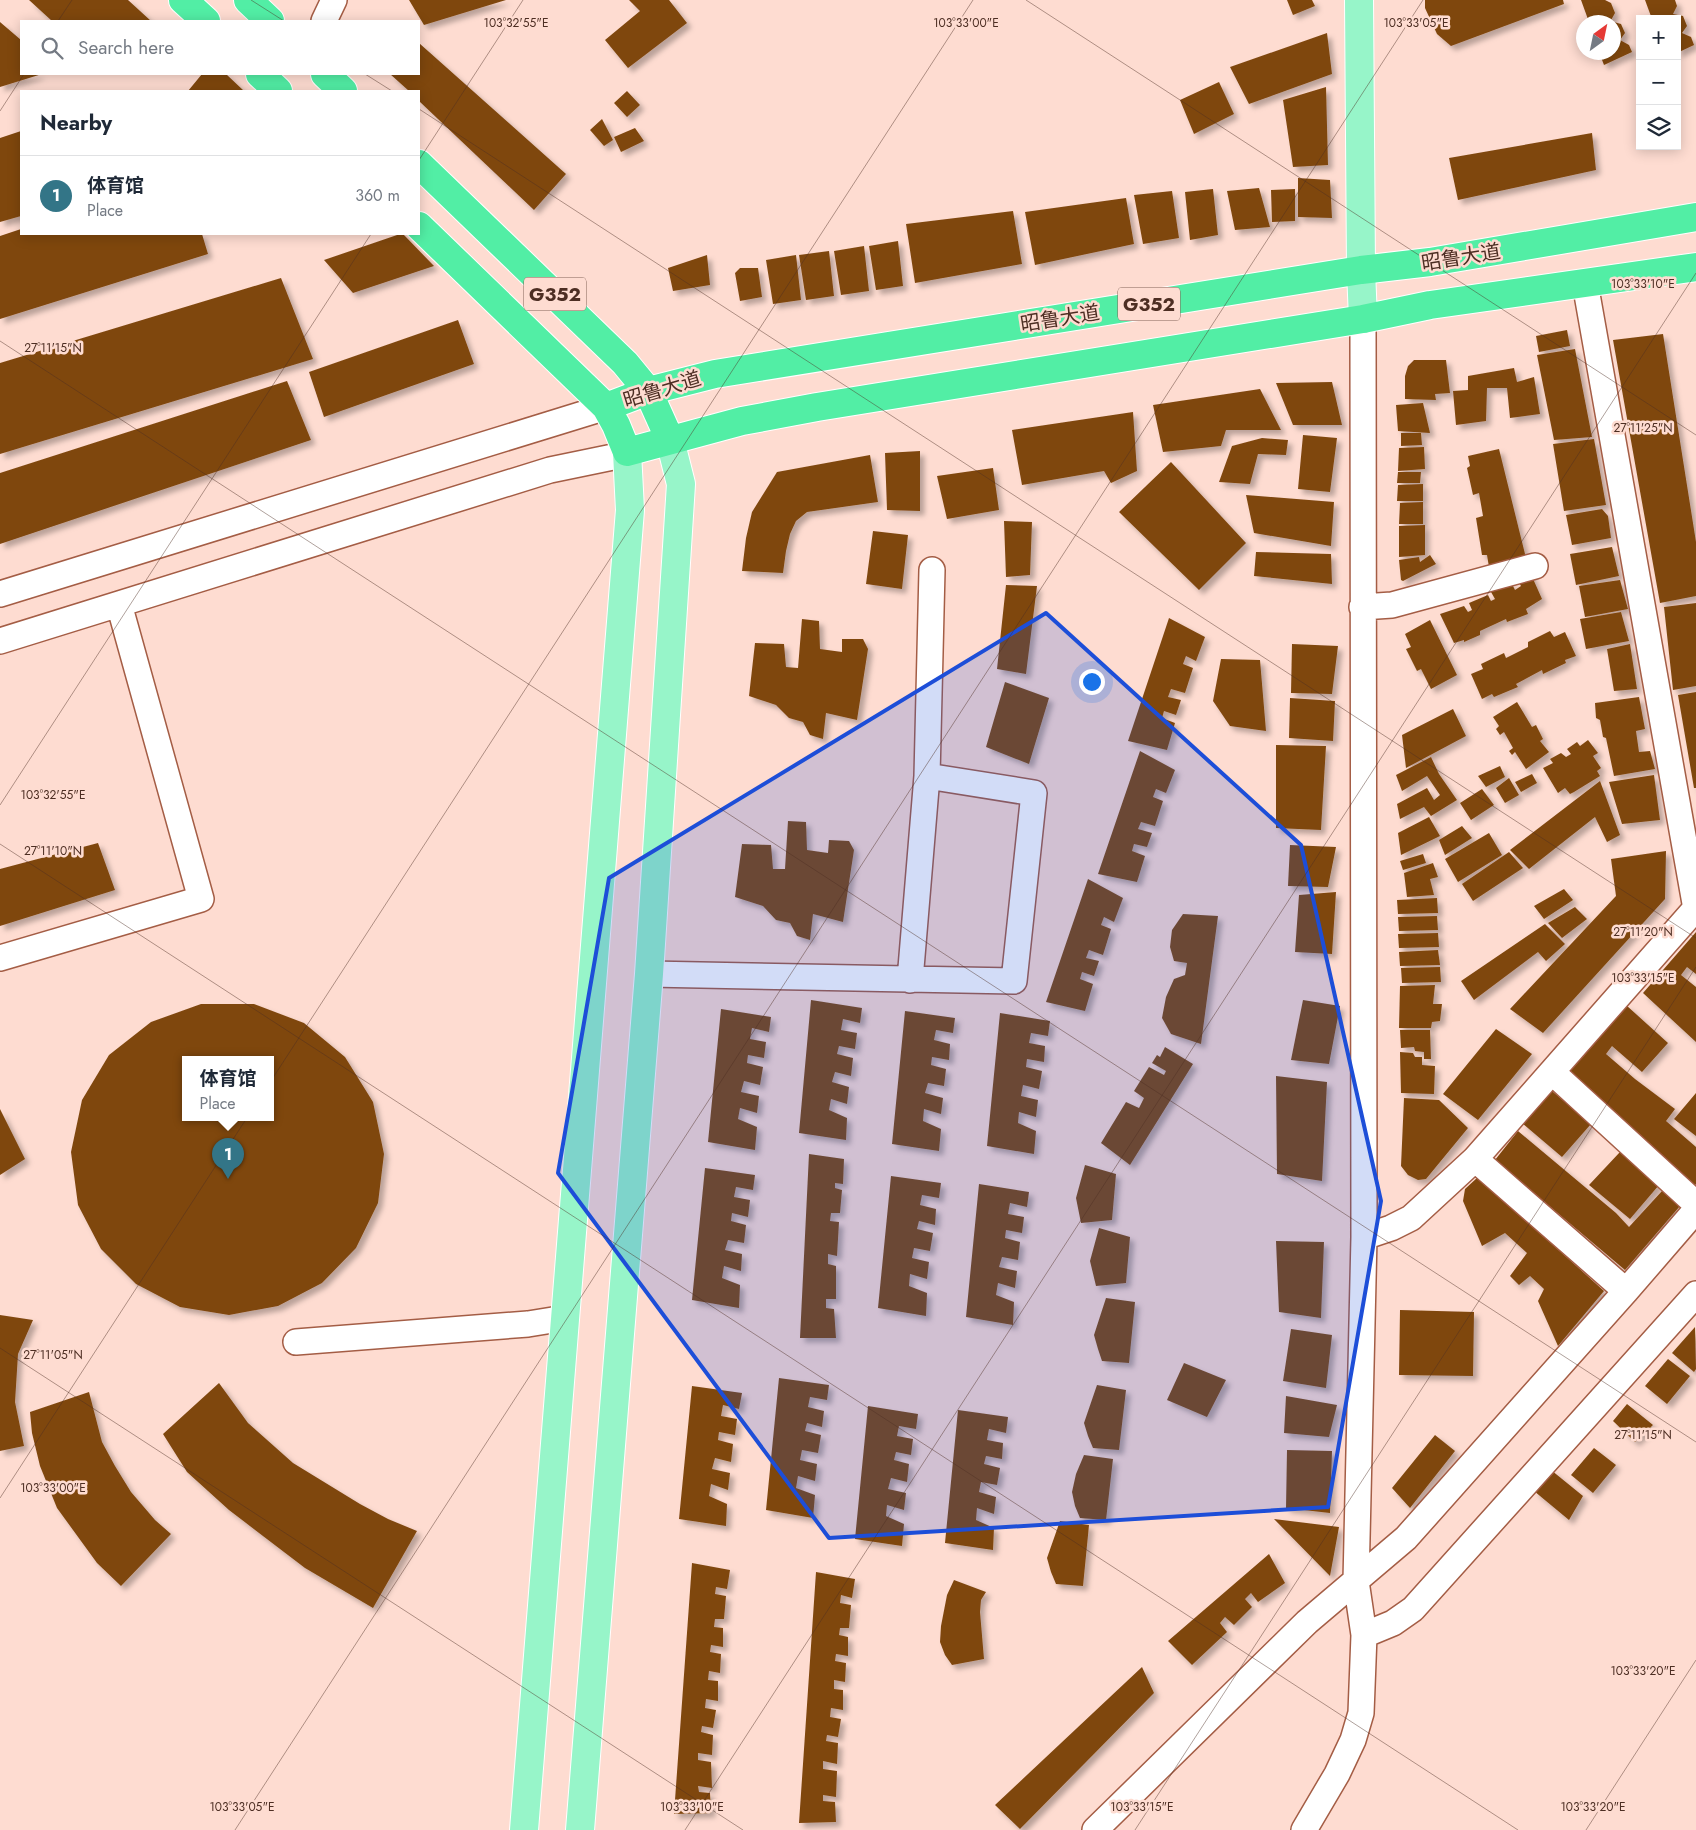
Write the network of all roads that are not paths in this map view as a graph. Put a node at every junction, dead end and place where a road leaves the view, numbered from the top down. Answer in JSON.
{"nodes":[{"id":1,"x":184,"y":0,"type":"edge"},
{"id":2,"x":248,"y":0,"type":"edge"},
{"id":3,"x":334,"y":0,"type":"edge"},
{"id":4,"x":1359,"y":0,"type":"edge"},
{"id":5,"x":205,"y":20,"type":"edge"},
{"id":6,"x":269,"y":20,"type":"edge"},
{"id":7,"x":324,"y":20,"type":"edge"},
{"id":8,"x":261,"y":75,"type":"edge"},
{"id":9,"x":326,"y":75,"type":"edge"},
{"id":10,"x":277,"y":90,"type":"edge"},
{"id":11,"x":342,"y":90,"type":"edge"},
{"id":12,"x":420,"y":165,"type":"edge"},
{"id":13,"x":1696,"y":217,"type":"edge"},
{"id":14,"x":420,"y":227,"type":"edge"},
{"id":15,"x":1696,"y":266,"type":"edge"},
{"id":16,"x":1361,"y":270,"type":"junction"},
{"id":17,"x":1585,"y":283,"type":"junction"},
{"id":18,"x":1363,"y":319,"type":"junction"},
{"id":19,"x":648,"y":391,"type":"junction"},
{"id":20,"x":606,"y":407,"type":"junction"},
{"id":21,"x":670,"y":440,"type":"junction"},
{"id":22,"x":627,"y":452,"type":"junction"},
{"id":23,"x":1535,"y":566,"type":"dead end"},
{"id":24,"x":932,"y":570,"type":"dead end"},
{"id":25,"x":0,"y":594,"type":"edge"},
{"id":26,"x":119,"y":604,"type":"junction"},
{"id":27,"x":1362,"y":607,"type":"junction"},
{"id":28,"x":0,"y":641,"type":"edge"},
{"id":29,"x":927,"y":776,"type":"junction"},
{"id":30,"x":1696,"y":908,"type":"edge"},
{"id":31,"x":0,"y":958,"type":"edge"},
{"id":32,"x":649,"y":974,"type":"junction"},
{"id":33,"x":910,"y":980,"type":"junction"},
{"id":34,"x":1552,"y":1072,"type":"junction"},
{"id":35,"x":1475,"y":1159,"type":"junction"},
{"id":36,"x":1696,"y":1204,"type":"edge"},
{"id":37,"x":1696,"y":1210,"type":"edge"},
{"id":38,"x":1364,"y":1237,"type":"junction"},
{"id":39,"x":1626,"y":1292,"type":"junction"},
{"id":40,"x":1696,"y":1294,"type":"edge"},
{"id":41,"x":565,"y":1318,"type":"junction"},
{"id":42,"x":296,"y":1342,"type":"dead end"},
{"id":43,"x":1356,"y":1581,"type":"junction"},
{"id":44,"x":1364,"y":1636,"type":"junction"},
{"id":45,"x":524,"y":1830,"type":"edge"},
{"id":46,"x":580,"y":1830,"type":"edge"},
{"id":47,"x":1095,"y":1830,"type":"edge"},
{"id":48,"x":1304,"y":1830,"type":"edge"}],
"edges":[{"from":1,"to":5,"type":"highway"},
{"from":2,"to":6,"type":"highway"},
{"from":3,"to":7,"type":"street"},
{"from":4,"to":16,"type":"main road"},
{"from":8,"to":10,"type":"highway"},
{"from":9,"to":11,"type":"highway"},
{"from":12,"to":19,"type":"highway","number":"G352"},
{"from":13,"to":16,"type":"highway","name":"昭鲁大道","number":"G352"},
{"from":14,"to":20,"type":"highway","number":"G352"},
{"from":15,"to":17,"type":"highway","number":"G352"},
{"from":16,"to":18,"type":"main road"},
{"from":16,"to":19,"type":"highway","name":"昭鲁大道","number":"G352"},
{"from":17,"to":18,"type":"highway","number":"G352"},
{"from":17,"to":30,"type":"street"},
{"from":18,"to":21,"type":"highway","number":"G352"},
{"from":18,"to":27,"type":"street"},
{"from":19,"to":20,"type":"highway","name":"昭鲁大道","number":"G352"},
{"from":19,"to":21,"type":"highway","number":"G352"},
{"from":20,"to":22,"type":"highway","number":"G352"},
{"from":20,"to":25,"type":"street"},
{"from":21,"to":22,"type":"highway","number":"G352"},
{"from":21,"to":32,"type":"main road"},
{"from":22,"to":26,"type":"street"},
{"from":22,"to":41,"type":"main road"},
{"from":23,"to":27,"type":"street"},
{"from":24,"to":29,"type":"street"},
{"from":26,"to":28,"type":"street"},
{"from":26,"to":31,"type":"street"},
{"from":27,"to":38,"type":"street"},
{"from":29,"to":33,"type":"street"},
{"from":29,"to":33,"type":"street"},
{"from":30,"to":34,"type":"street"},
{"from":32,"to":33,"type":"street"},
{"from":32,"to":46,"type":"main road"},
{"from":34,"to":35,"type":"street"},
{"from":34,"to":36,"type":"street"},
{"from":35,"to":38,"type":"street"},
{"from":35,"to":39,"type":"street"},
{"from":37,"to":39,"type":"street"},
{"from":38,"to":43,"type":"street"},
{"from":39,"to":43,"type":"street"},
{"from":40,"to":44,"type":"street"},
{"from":41,"to":42,"type":"street"},
{"from":41,"to":45,"type":"main road"},
{"from":43,"to":44,"type":"street"},
{"from":43,"to":47,"type":"street"},
{"from":44,"to":48,"type":"street"}]}
